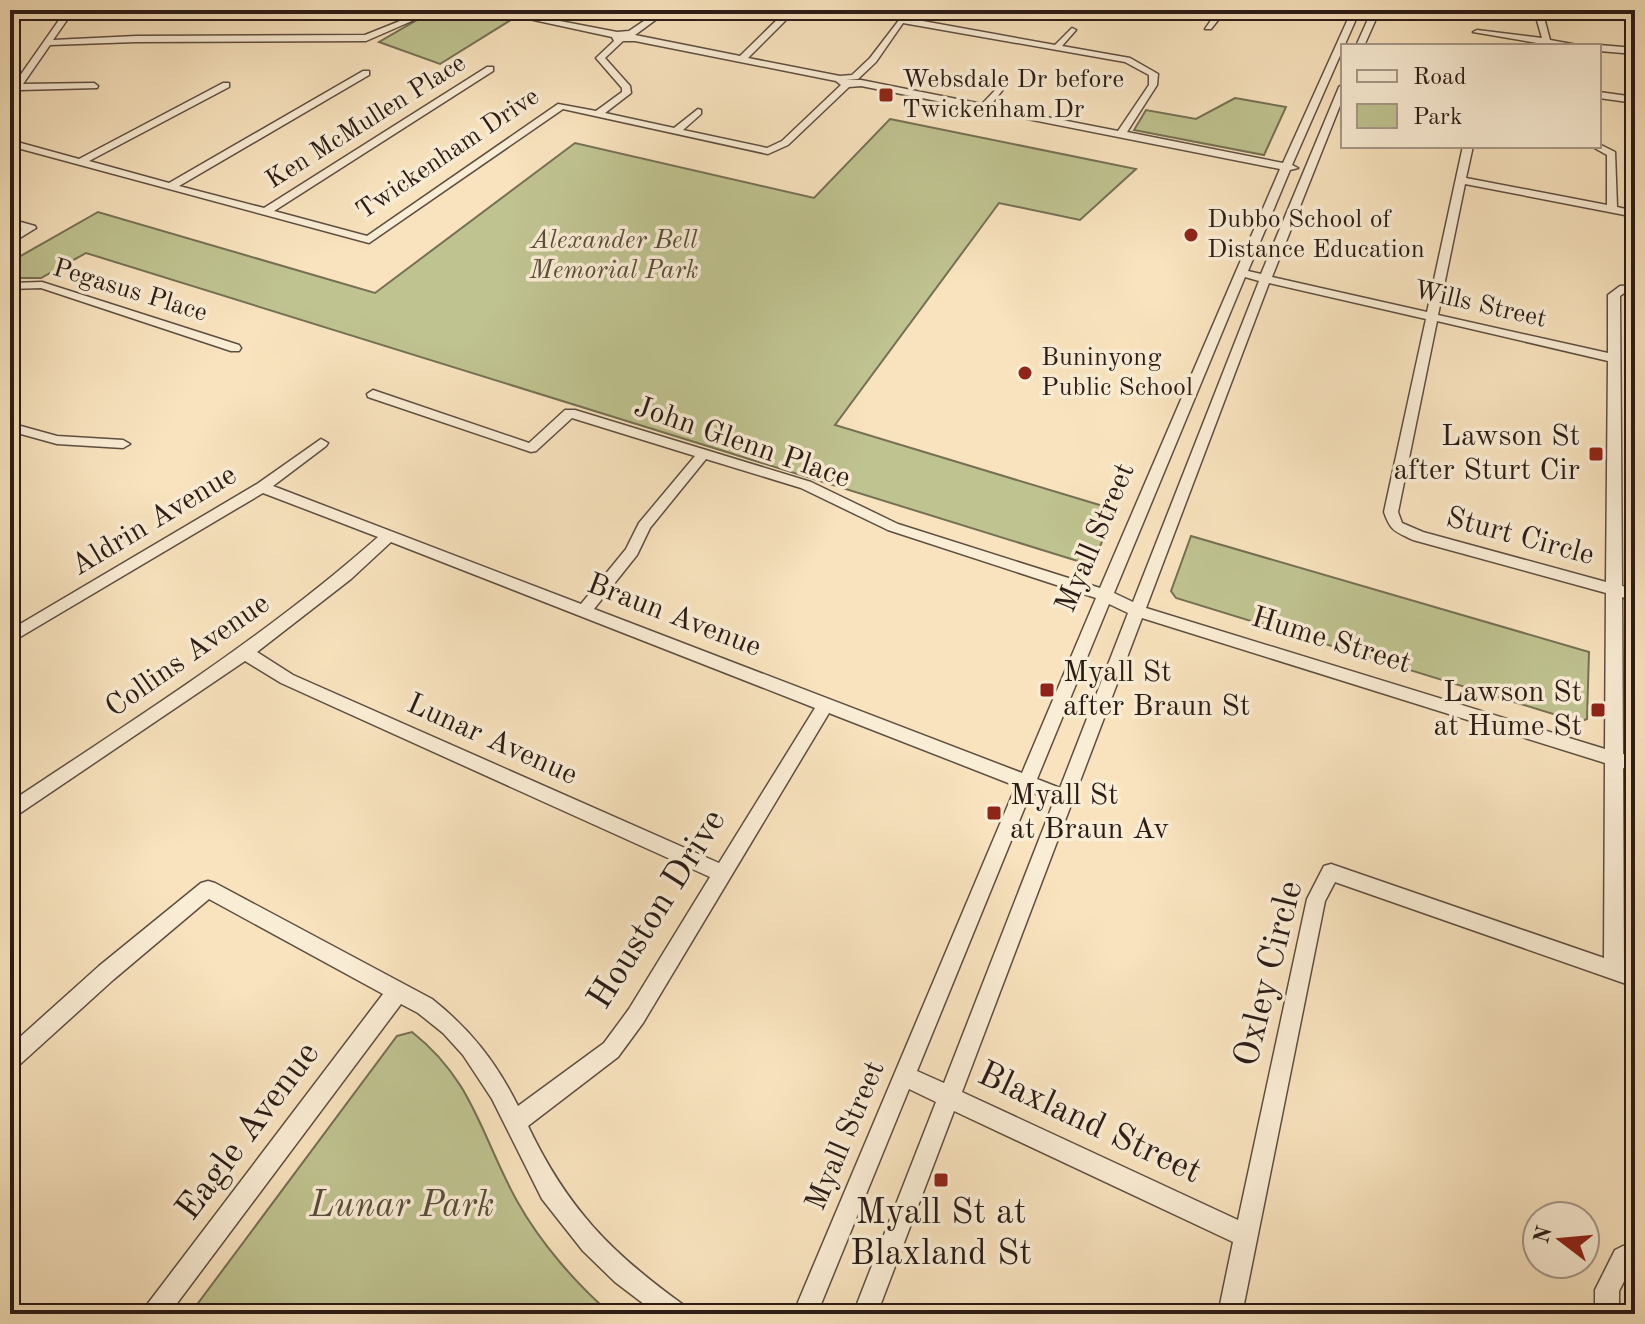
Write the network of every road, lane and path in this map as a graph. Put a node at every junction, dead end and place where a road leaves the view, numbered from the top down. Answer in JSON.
{"nodes":[{"id":1,"x":70,"y":10,"type":"edge"},
{"id":2,"x":373,"y":10,"type":"edge"},
{"id":3,"x":433,"y":10,"type":"edge"},
{"id":4,"x":491,"y":10,"type":"edge"},
{"id":5,"x":547,"y":10,"type":"edge"},
{"id":6,"x":665,"y":10,"type":"edge"},
{"id":7,"x":792,"y":10,"type":"edge"},
{"id":8,"x":908,"y":10,"type":"edge"},
{"id":9,"x":1222,"y":10,"type":"edge"},
{"id":10,"x":1356,"y":10,"type":"edge"},
{"id":11,"x":1376,"y":10,"type":"edge"},
{"id":12,"x":1538,"y":10,"type":"edge"},
{"id":13,"x":1618,"y":10,"type":"edge"},
{"id":14,"x":1635,"y":11,"type":"edge"},
{"id":15,"x":409,"y":17,"type":"junction"},
{"id":16,"x":534,"y":18,"type":"junction"},
{"id":17,"x":902,"y":20,"type":"junction"},
{"id":18,"x":1208,"y":27,"type":"dead end"},
{"id":19,"x":1072,"y":30,"type":"dead end"},
{"id":20,"x":1477,"y":32,"type":"dead end"},
{"id":21,"x":633,"y":36,"type":"junction"},
{"id":22,"x":618,"y":38,"type":"junction"},
{"id":23,"x":47,"y":43,"type":"junction"},
{"id":24,"x":1343,"y":44,"type":"edge"},
{"id":25,"x":1361,"y":44,"type":"edge"},
{"id":26,"x":1542,"y":44,"type":"edge"},
{"id":27,"x":1547,"y":44,"type":"edge"},
{"id":28,"x":1057,"y":47,"type":"junction"},
{"id":29,"x":1601,"y":48,"type":"edge"},
{"id":30,"x":1635,"y":51,"type":"edge"},
{"id":31,"x":1340,"y":52,"type":"edge"},
{"id":32,"x":742,"y":59,"type":"junction"},
{"id":33,"x":490,"y":69,"type":"dead end"},
{"id":34,"x":366,"y":73,"type":"dead end"},
{"id":35,"x":858,"y":80,"type":"junction"},
{"id":36,"x":844,"y":82,"type":"junction"},
{"id":37,"x":226,"y":85,"type":"dead end"},
{"id":38,"x":94,"y":86,"type":"dead end"},
{"id":39,"x":18,"y":87,"type":"junction"},
{"id":40,"x":1001,"y":87,"type":"dead end"},
{"id":41,"x":1341,"y":92,"type":"edge"},
{"id":42,"x":1601,"y":95,"type":"edge"},
{"id":43,"x":10,"y":97,"type":"edge"},
{"id":44,"x":1635,"y":100,"type":"edge"},
{"id":45,"x":984,"y":107,"type":"junction"},
{"id":46,"x":698,"y":112,"type":"dead end"},
{"id":47,"x":598,"y":114,"type":"junction"},
{"id":48,"x":675,"y":132,"type":"junction"},
{"id":49,"x":1121,"y":134,"type":"junction"},
{"id":50,"x":10,"y":143,"type":"edge"},
{"id":51,"x":1468,"y":148,"type":"edge"},
{"id":52,"x":1600,"y":148,"type":"edge"},
{"id":53,"x":82,"y":161,"type":"junction"},
{"id":54,"x":1286,"y":167,"type":"junction"},
{"id":55,"x":1307,"y":171,"type":"junction"},
{"id":56,"x":1460,"y":180,"type":"junction"},
{"id":57,"x":171,"y":186,"type":"junction"},
{"id":58,"x":1612,"y":210,"type":"junction"},
{"id":59,"x":265,"y":212,"type":"junction"},
{"id":60,"x":1635,"y":214,"type":"edge"},
{"id":61,"x":10,"y":222,"type":"edge"},
{"id":62,"x":10,"y":241,"type":"edge"},
{"id":63,"x":1241,"y":273,"type":"junction"},
{"id":64,"x":1266,"y":279,"type":"junction"},
{"id":65,"x":10,"y":286,"type":"edge"},
{"id":66,"x":1635,"y":288,"type":"edge"},
{"id":67,"x":1432,"y":317,"type":"junction"},
{"id":68,"x":235,"y":348,"type":"dead end"},
{"id":69,"x":1616,"y":359,"type":"junction"},
{"id":70,"x":373,"y":394,"type":"dead end"},
{"id":71,"x":10,"y":427,"type":"edge"},
{"id":72,"x":321,"y":443,"type":"dead end"},
{"id":73,"x":123,"y":444,"type":"dead end"},
{"id":74,"x":704,"y":453,"type":"junction"},
{"id":75,"x":262,"y":487,"type":"junction"},
{"id":76,"x":389,"y":536,"type":"junction"},
{"id":77,"x":1613,"y":589,"type":"junction"},
{"id":78,"x":1105,"y":595,"type":"junction"},
{"id":79,"x":1635,"y":595,"type":"edge"},
{"id":80,"x":584,"y":611,"type":"junction"},
{"id":81,"x":1138,"y":611,"type":"junction"},
{"id":82,"x":10,"y":637,"type":"edge"},
{"id":83,"x":244,"y":652,"type":"junction"},
{"id":84,"x":826,"y":704,"type":"junction"},
{"id":85,"x":1614,"y":758,"type":"junction"},
{"id":86,"x":1635,"y":765,"type":"edge"},
{"id":87,"x":1026,"y":783,"type":"junction"},
{"id":88,"x":1066,"y":798,"type":"junction"},
{"id":89,"x":10,"y":812,"type":"edge"},
{"id":90,"x":721,"y":873,"type":"junction"},
{"id":91,"x":1614,"y":970,"type":"junction"},
{"id":92,"x":1635,"y":978,"type":"edge"},
{"id":93,"x":398,"y":991,"type":"junction"},
{"id":94,"x":10,"y":1060,"type":"edge"},
{"id":95,"x":904,"y":1076,"type":"junction"},
{"id":96,"x":949,"y":1096,"type":"junction"},
{"id":97,"x":515,"y":1122,"type":"junction"},
{"id":98,"x":1244,"y":1235,"type":"junction"},
{"id":99,"x":1635,"y":1258,"type":"edge"},
{"id":100,"x":154,"y":1314,"type":"edge"},
{"id":101,"x":677,"y":1314,"type":"edge"},
{"id":102,"x":805,"y":1314,"type":"edge"},
{"id":103,"x":865,"y":1314,"type":"edge"},
{"id":104,"x":1230,"y":1314,"type":"edge"},
{"id":105,"x":1607,"y":1314,"type":"edge"}],
"edges":[{"from":1,"to":23,"type":"street"},
{"from":2,"to":15,"type":"street"},
{"from":3,"to":15,"type":"street"},
{"from":4,"to":16,"type":"street"},
{"from":5,"to":16,"type":"street"},
{"from":6,"to":21,"type":"street"},
{"from":7,"to":32,"type":"street"},
{"from":8,"to":17,"type":"street"},
{"from":9,"to":18,"type":"street"},
{"from":10,"to":24,"type":"street","name":"Myall Street"},
{"from":11,"to":25,"type":"street"},
{"from":12,"to":27,"type":"street"},
{"from":13,"to":14,"type":"street"},
{"from":15,"to":23,"type":"street"},
{"from":16,"to":22,"type":"street"},
{"from":17,"to":28,"type":"street"},
{"from":17,"to":35,"type":"street"},
{"from":19,"to":28,"type":"street"},
{"from":20,"to":26,"type":"street"},
{"from":21,"to":22,"type":"street"},
{"from":21,"to":32,"type":"street"},
{"from":22,"to":47,"type":"street"},
{"from":23,"to":39,"type":"street"},
{"from":28,"to":49,"type":"street"},
{"from":29,"to":30,"type":"street"},
{"from":31,"to":54,"type":"street","name":"Myall Street"},
{"from":32,"to":36,"type":"street"},
{"from":33,"to":59,"type":"street","name":"Ken McMullen Place"},
{"from":34,"to":57,"type":"street"},
{"from":35,"to":36,"type":"street"},
{"from":35,"to":45,"type":"street"},
{"from":36,"to":48,"type":"street","name":"Twickenham Drive"},
{"from":37,"to":53,"type":"street"},
{"from":38,"to":39,"type":"street"},
{"from":39,"to":43,"type":"street"},
{"from":40,"to":45,"type":"street"},
{"from":41,"to":55,"type":"street","name":"Myall Street"},
{"from":42,"to":44,"type":"street"},
{"from":45,"to":49,"type":"street"},
{"from":46,"to":48,"type":"street"},
{"from":47,"to":48,"type":"street","name":"Twickenham Drive"},
{"from":47,"to":59,"type":"street","name":"Twickenham Drive"},
{"from":49,"to":54,"type":"street"},
{"from":50,"to":53,"type":"street","name":"Twickenham Drive"},
{"from":51,"to":56,"type":"street","name":"Sturt Circle"},
{"from":52,"to":58,"type":"street"},
{"from":53,"to":57,"type":"street","name":"Twickenham Drive"},
{"from":54,"to":55,"type":"street"},
{"from":54,"to":63,"type":"street","name":"Myall Street"},
{"from":55,"to":64,"type":"street","name":"Myall Street"},
{"from":56,"to":58,"type":"street"},
{"from":56,"to":67,"type":"street","name":"Sturt Circle"},
{"from":57,"to":59,"type":"street","name":"Twickenham Drive"},
{"from":58,"to":60,"type":"street"},
{"from":61,"to":62,"type":"street"},
{"from":63,"to":64,"type":"street","name":"Wills Street"},
{"from":63,"to":78,"type":"street","name":"Myall Street"},
{"from":64,"to":67,"type":"street","name":"Wills Street"},
{"from":64,"to":81,"type":"street","name":"Myall Street"},
{"from":65,"to":68,"type":"street","name":"Pegasus Place"},
{"from":66,"to":69,"type":"street"},
{"from":67,"to":69,"type":"street","name":"Wills Street"},
{"from":67,"to":77,"type":"street","name":"Sturt Circle"},
{"from":69,"to":77,"type":"street"},
{"from":70,"to":74,"type":"street","name":"John Glenn Place"},
{"from":71,"to":73,"type":"street"},
{"from":72,"to":75,"type":"street","name":"Aldrin Avenue"},
{"from":74,"to":78,"type":"street","name":"John Glenn Place"},
{"from":74,"to":80,"type":"street"},
{"from":75,"to":76,"type":"street","name":"Braun Avenue"},
{"from":75,"to":82,"type":"street","name":"Aldrin Avenue"},
{"from":76,"to":80,"type":"street","name":"Braun Avenue"},
{"from":76,"to":83,"type":"street","name":"Collins Avenue"},
{"from":77,"to":79,"type":"street","name":"Sturt Circle"},
{"from":77,"to":85,"type":"street"},
{"from":78,"to":81,"type":"street","name":"Hume Street"},
{"from":78,"to":87,"type":"street","name":"Myall Street"},
{"from":80,"to":84,"type":"street","name":"Braun Avenue"},
{"from":81,"to":85,"type":"street","name":"Hume Street"},
{"from":81,"to":88,"type":"street","name":"Myall Street"},
{"from":83,"to":89,"type":"street","name":"Collins Avenue"},
{"from":83,"to":90,"type":"street","name":"Lunar Avenue"},
{"from":84,"to":87,"type":"street","name":"Braun Avenue"},
{"from":84,"to":90,"type":"street","name":"Houston Drive"},
{"from":85,"to":86,"type":"street","name":"Hume Street"},
{"from":85,"to":91,"type":"street"},
{"from":87,"to":88,"type":"street","name":"Braun Avenue"},
{"from":87,"to":95,"type":"street","name":"Myall Street"},
{"from":88,"to":96,"type":"street","name":"Myall Street"},
{"from":90,"to":97,"type":"street","name":"Houston Drive"},
{"from":91,"to":92,"type":"street","name":"Oxley Circle"},
{"from":91,"to":98,"type":"street","name":"Oxley Circle"},
{"from":93,"to":94,"type":"street"},
{"from":93,"to":97,"type":"street"},
{"from":93,"to":100,"type":"street","name":"Eagle Avenue"},
{"from":95,"to":96,"type":"street","name":"Blaxland Street"},
{"from":95,"to":102,"type":"street","name":"Myall Street"},
{"from":96,"to":98,"type":"street","name":"Blaxland Street"},
{"from":96,"to":103,"type":"street","name":"Myall Street"},
{"from":97,"to":101,"type":"street"},
{"from":98,"to":104,"type":"street","name":"Oxley Circle"},
{"from":99,"to":105,"type":"street"}]}
